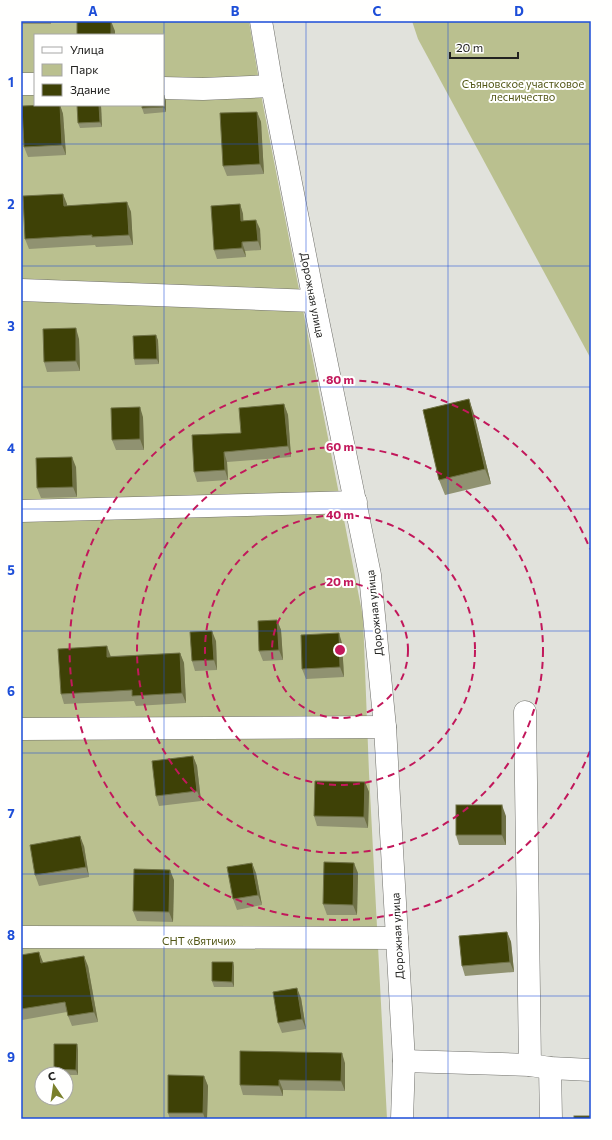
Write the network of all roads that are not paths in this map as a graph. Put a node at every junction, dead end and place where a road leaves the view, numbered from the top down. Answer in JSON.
{"nodes":[{"id":1,"x":262,"y":21,"type":"edge"},
{"id":2,"x":21,"y":84,"type":"edge"},
{"id":3,"x":34,"y":84,"type":"edge"},
{"id":4,"x":272,"y":86,"type":"junction"},
{"id":5,"x":164,"y":88,"type":"edge"},
{"id":6,"x":21,"y":290,"type":"edge"},
{"id":7,"x":314,"y":301,"type":"junction"},
{"id":8,"x":356,"y":502,"type":"junction"},
{"id":9,"x":21,"y":511,"type":"edge"},
{"id":10,"x":525,"y":712,"type":"dead end"},
{"id":11,"x":385,"y":727,"type":"junction"},
{"id":12,"x":21,"y":729,"type":"edge"},
{"id":13,"x":21,"y":937,"type":"edge"},
{"id":14,"x":397,"y":938,"type":"junction"},
{"id":15,"x":404,"y":1061,"type":"junction"},
{"id":16,"x":540,"y":1066,"type":"junction"},
{"id":17,"x":591,"y":1070,"type":"edge"},
{"id":18,"x":402,"y":1119,"type":"edge"},
{"id":19,"x":551,"y":1119,"type":"edge"}],
"edges":[{"from":1,"to":4,"type":"street","name":"Дорожная улица"},
{"from":2,"to":3,"type":"street"},
{"from":4,"to":5,"type":"street"},
{"from":4,"to":7,"type":"street","name":"Дорожная улица"},
{"from":6,"to":7,"type":"street"},
{"from":7,"to":8,"type":"street","name":"Дорожная улица"},
{"from":8,"to":9,"type":"street"},
{"from":8,"to":11,"type":"street","name":"Дорожная улица"},
{"from":10,"to":16,"type":"street"},
{"from":11,"to":12,"type":"street"},
{"from":11,"to":14,"type":"street","name":"Дорожная улица"},
{"from":13,"to":14,"type":"street"},
{"from":14,"to":15,"type":"street","name":"Дорожная улица"},
{"from":15,"to":16,"type":"street"},
{"from":15,"to":18,"type":"street","name":"Дорожная улица"},
{"from":16,"to":17,"type":"street"},
{"from":16,"to":19,"type":"street"}]}
